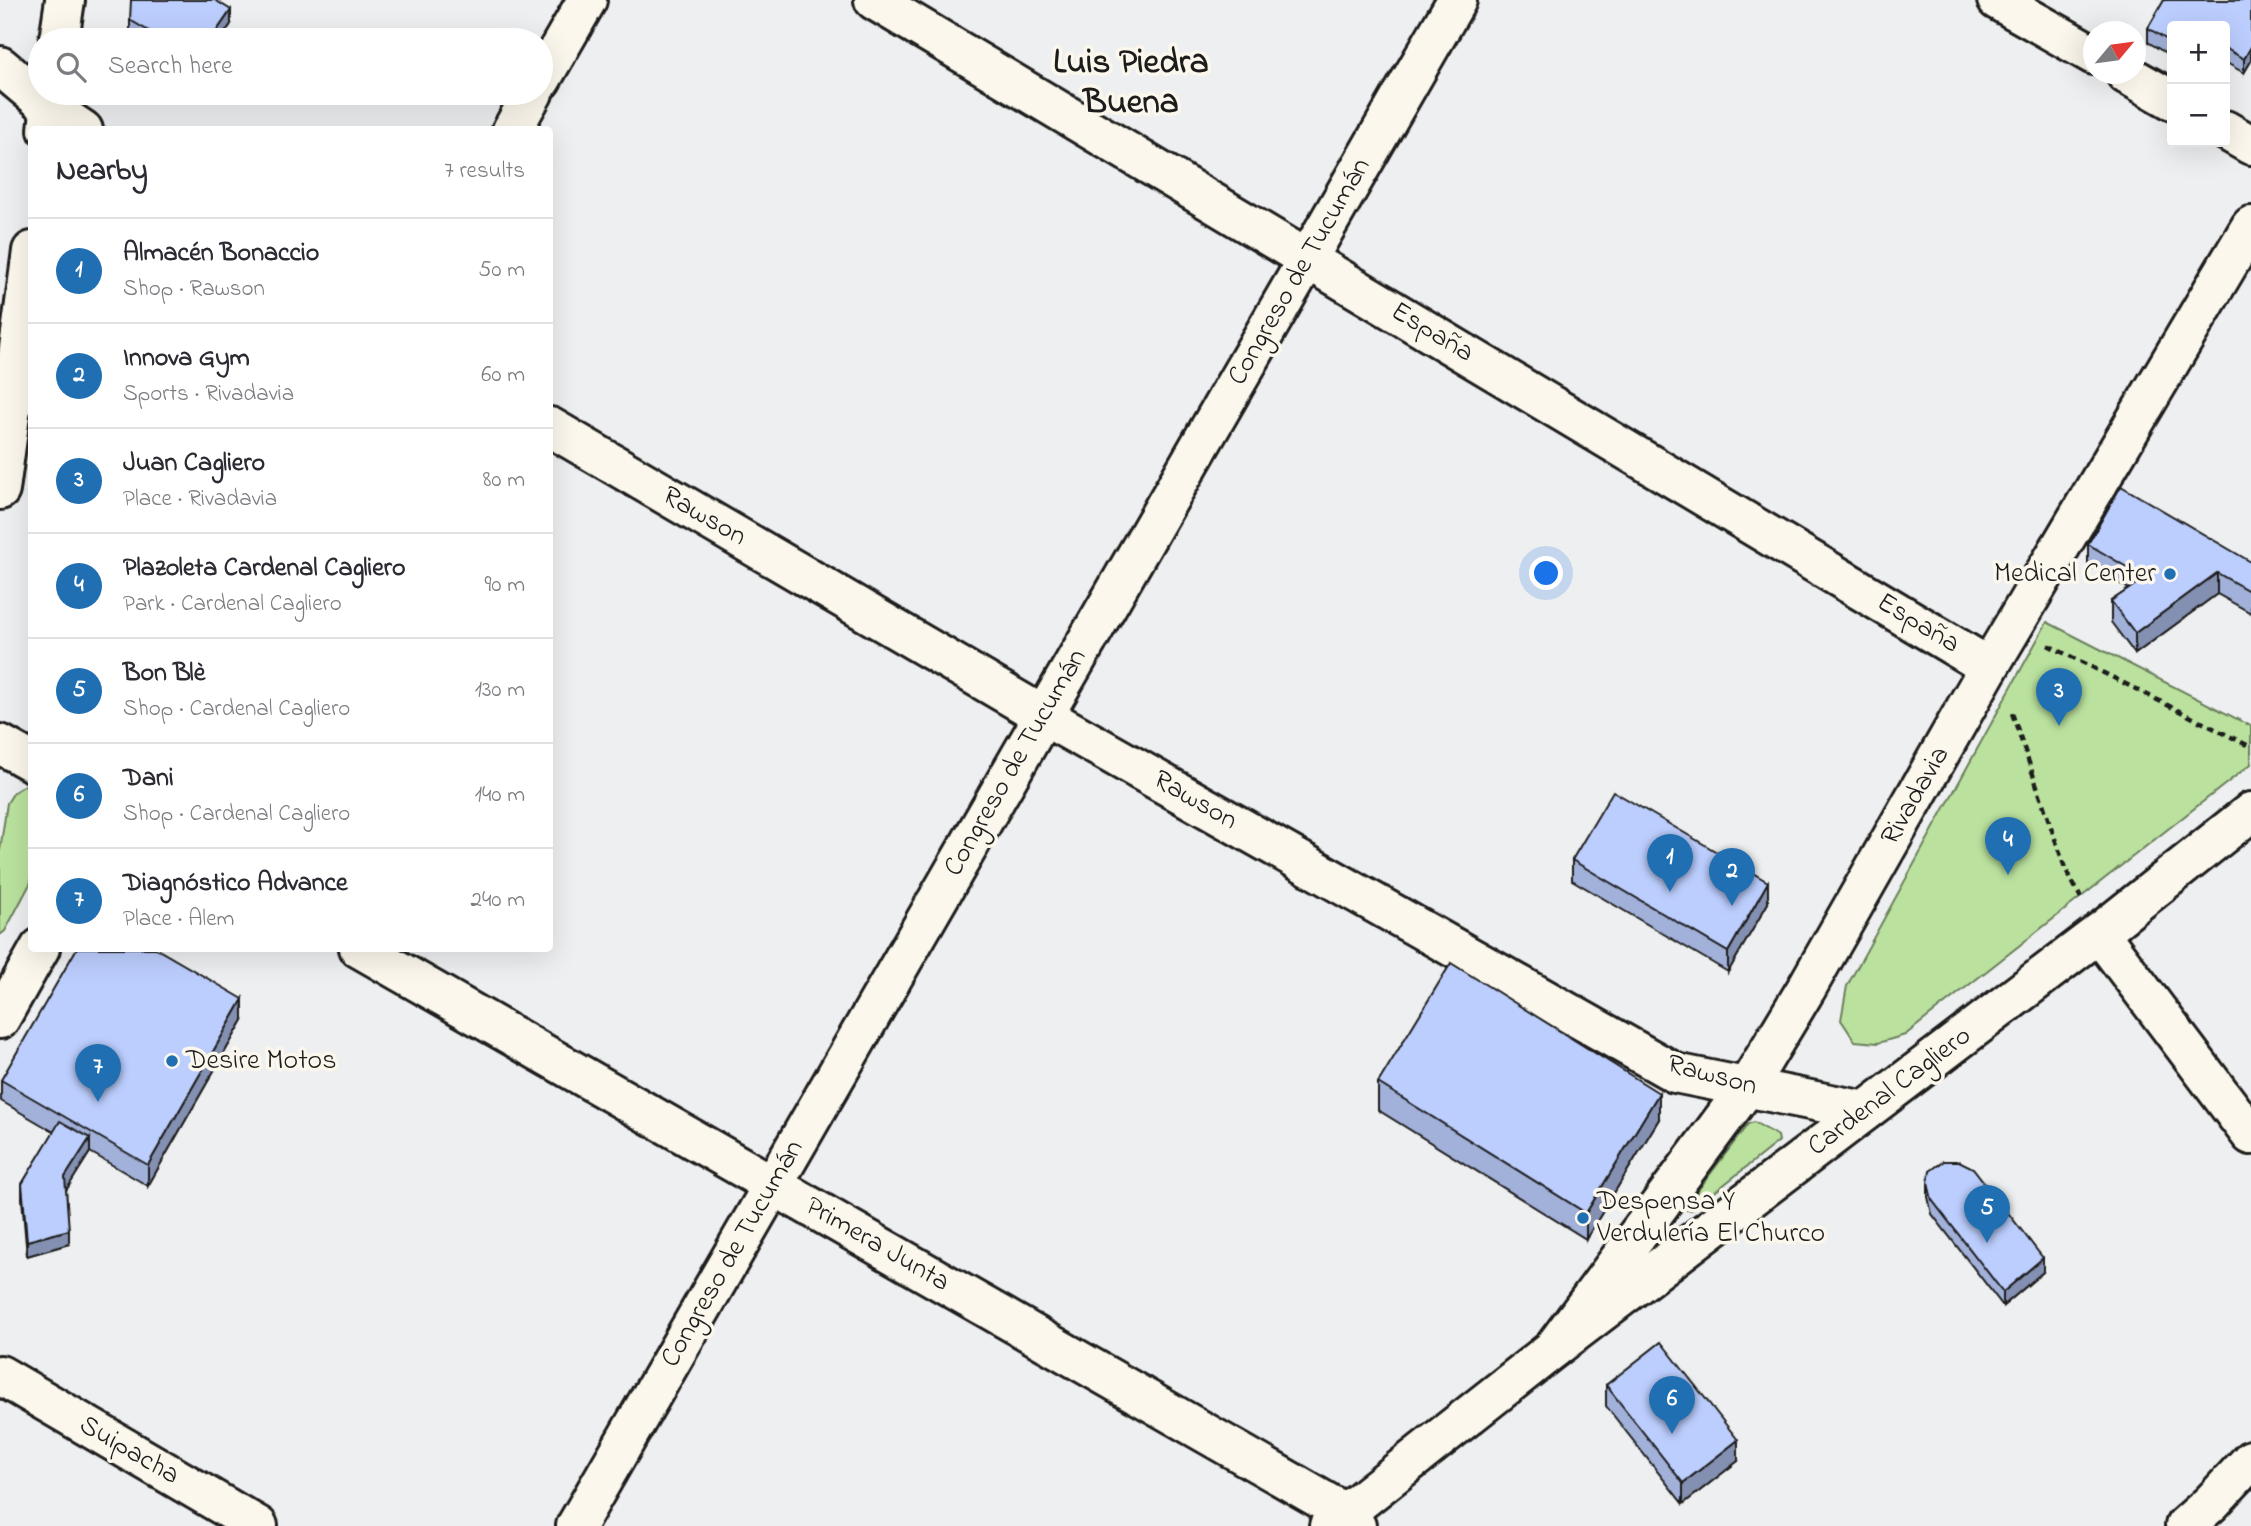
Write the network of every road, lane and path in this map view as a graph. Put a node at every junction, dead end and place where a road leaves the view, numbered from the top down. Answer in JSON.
{"nodes":[{"id":1,"x":65,"y":0,"type":"edge"},
{"id":2,"x":587,"y":0,"type":"edge"},
{"id":3,"x":874,"y":0,"type":"edge"},
{"id":4,"x":1457,"y":0,"type":"edge"},
{"id":5,"x":1997,"y":0,"type":"edge"},
{"id":6,"x":62,"y":28,"type":"edge"},
{"id":7,"x":2083,"y":49,"type":"edge"},
{"id":8,"x":553,"y":59,"type":"edge"},
{"id":9,"x":0,"y":66,"type":"edge"},
{"id":10,"x":2144,"y":84,"type":"edge"},
{"id":11,"x":28,"y":91,"type":"edge"},
{"id":12,"x":2167,"y":97,"type":"edge"},
{"id":13,"x":526,"y":105,"type":"edge"},
{"id":14,"x":50,"y":110,"type":"edge"},
{"id":15,"x":76,"y":126,"type":"edge"},
{"id":16,"x":514,"y":126,"type":"edge"},
{"id":17,"x":2230,"y":133,"type":"edge"},
{"id":18,"x":2251,"y":145,"type":"edge"},
{"id":19,"x":2251,"y":226,"type":"edge"},
{"id":20,"x":1307,"y":259,"type":"junction"},
{"id":21,"x":28,"y":281,"type":"edge"},
{"id":22,"x":553,"y":430,"type":"edge"},
{"id":23,"x":0,"y":490,"type":"edge"},
{"id":24,"x":2013,"y":627,"type":"junction"},
{"id":25,"x":1989,"y":667,"type":"junction"},
{"id":26,"x":1044,"y":716,"type":"junction"},
{"id":27,"x":0,"y":744,"type":"edge"},
{"id":28,"x":2251,"y":747,"type":"edge"},
{"id":29,"x":28,"y":760,"type":"edge"},
{"id":30,"x":2251,"y":812,"type":"edge"},
{"id":31,"x":2099,"y":933,"type":"junction"},
{"id":32,"x":38,"y":952,"type":"edge"},
{"id":33,"x":366,"y":952,"type":"edge"},
{"id":34,"x":0,"y":1018,"type":"edge"},
{"id":35,"x":1747,"y":1087,"type":"junction"},
{"id":36,"x":1865,"y":1111,"type":"junction"},
{"id":37,"x":2251,"y":1135,"type":"edge"},
{"id":38,"x":773,"y":1186,"type":"junction"},
{"id":39,"x":1553,"y":1349,"type":"junction"},
{"id":40,"x":0,"y":1375,"type":"edge"},
{"id":41,"x":2251,"y":1460,"type":"edge"},
{"id":42,"x":1343,"y":1522,"type":"edge"},
{"id":43,"x":258,"y":1526,"type":"edge"},
{"id":44,"x":576,"y":1526,"type":"edge"},
{"id":45,"x":2185,"y":1526,"type":"edge"}],
"edges":[{"from":1,"to":6,"type":"street"},
{"from":2,"to":8,"type":"street"},
{"from":3,"to":20,"type":"street","name":"España"},
{"from":4,"to":20,"type":"street","name":"Congreso de Tucumán"},
{"from":5,"to":7,"type":"street"},
{"from":9,"to":11,"type":"street"},
{"from":10,"to":12,"type":"street"},
{"from":13,"to":16,"type":"street"},
{"from":14,"to":15,"type":"street"},
{"from":17,"to":18,"type":"street"},
{"from":19,"to":24,"type":"street","name":"Rivadavia"},
{"from":20,"to":25,"type":"street","name":"España"},
{"from":20,"to":26,"type":"street","name":"Congreso de Tucumán"},
{"from":21,"to":23,"type":"street"},
{"from":22,"to":26,"type":"street","name":"Rawson"},
{"from":24,"to":25,"type":"street","name":"Rivadavia"},
{"from":24,"to":28,"type":"path"},
{"from":25,"to":31,"type":"path"},
{"from":25,"to":35,"type":"street","name":"Rivadavia"},
{"from":26,"to":35,"type":"street","name":"Rawson"},
{"from":26,"to":38,"type":"street","name":"Congreso de Tucumán"},
{"from":27,"to":29,"type":"street"},
{"from":30,"to":31,"type":"street","name":"Cardenal Cagliero"},
{"from":31,"to":36,"type":"street","name":"Cardenal Cagliero"},
{"from":31,"to":37,"type":"street"},
{"from":32,"to":34,"type":"street"},
{"from":33,"to":38,"type":"street","name":"Primera Junta"},
{"from":35,"to":36,"type":"street","name":"Rawson"},
{"from":35,"to":39,"type":"street","name":"Rivadavia"},
{"from":36,"to":39,"type":"street","name":"Cardenal Cagliero"},
{"from":38,"to":42,"type":"street","name":"Primera Junta"},
{"from":38,"to":44,"type":"street","name":"Congreso de Tucumán"},
{"from":39,"to":42,"type":"street","name":"Cardenal Cagliero"},
{"from":40,"to":43,"type":"street","name":"Suipacha"},
{"from":41,"to":45,"type":"street"}]}
